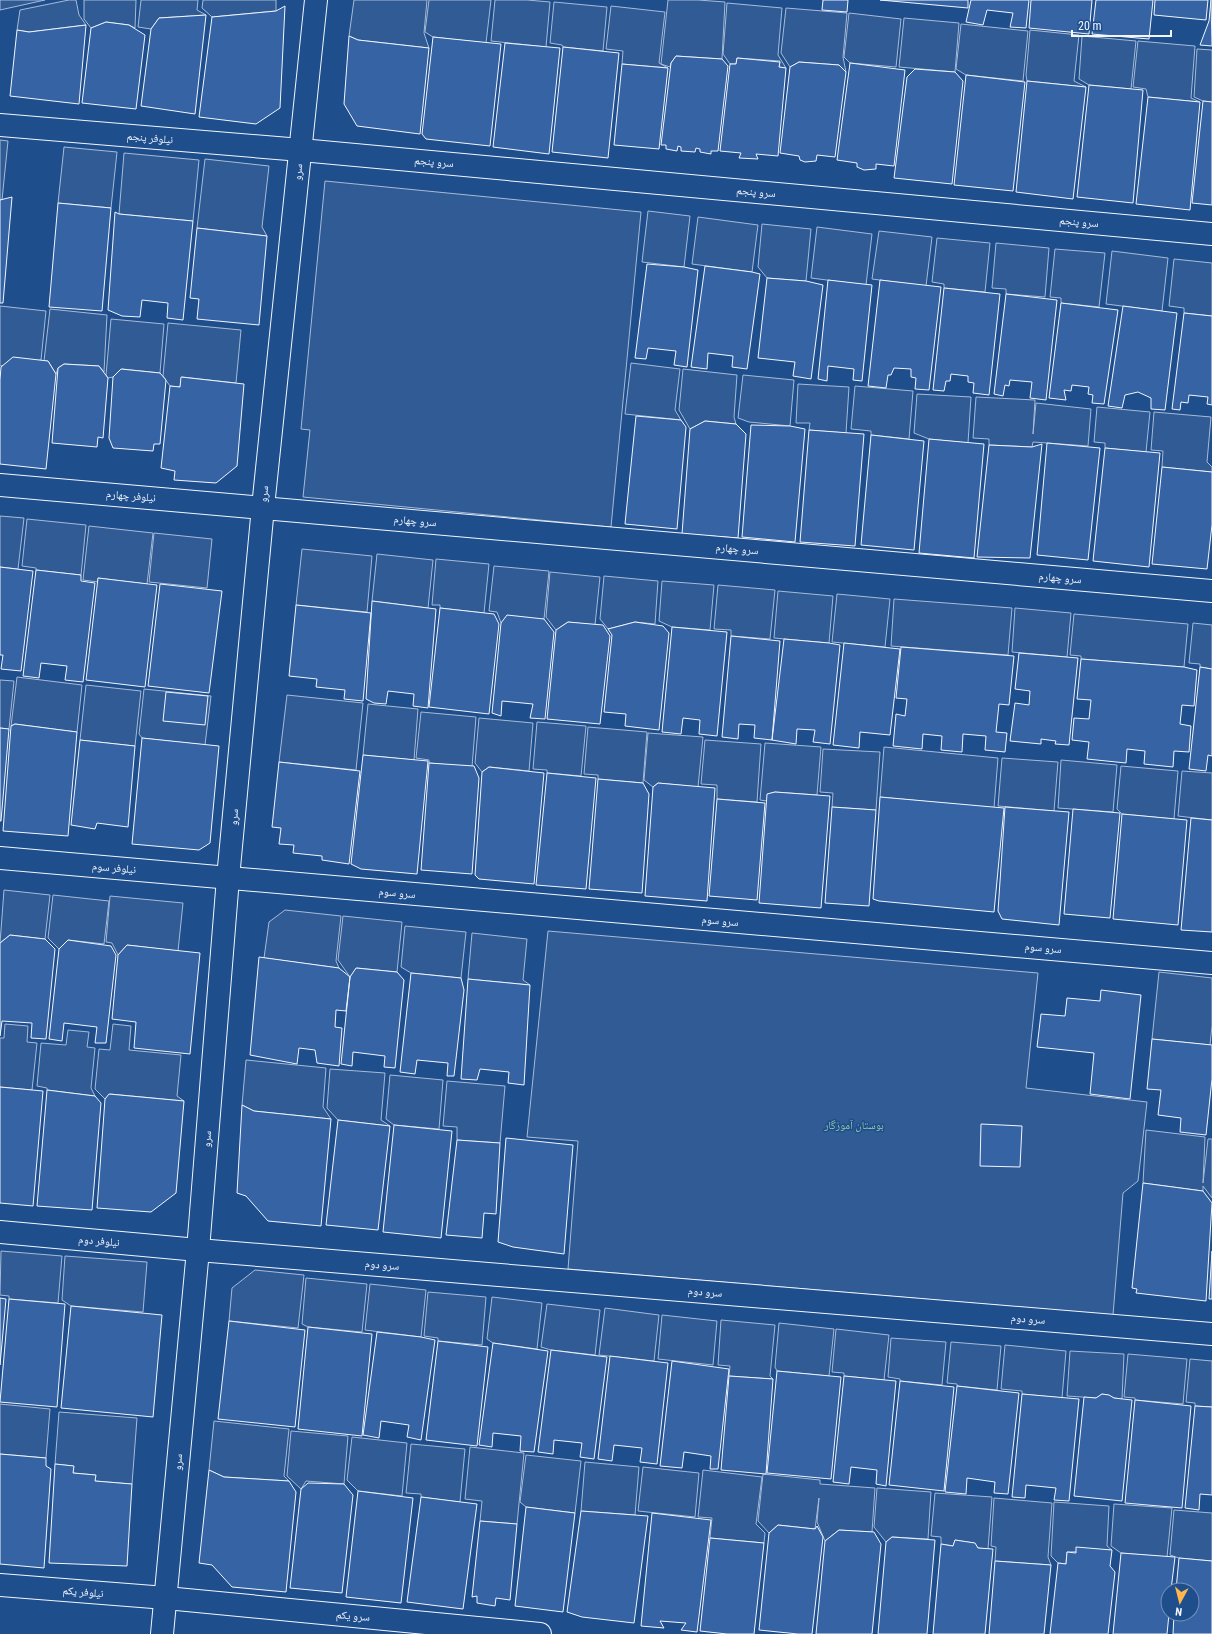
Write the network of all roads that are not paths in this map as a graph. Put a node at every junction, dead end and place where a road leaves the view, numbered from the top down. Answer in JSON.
{"nodes":[{"id":1,"x":316,"y":0,"type":"edge"},
{"id":2,"x":0,"y":125,"type":"edge"},
{"id":3,"x":301,"y":150,"type":"junction"},
{"id":4,"x":1212,"y":234,"type":"edge"},
{"id":5,"x":0,"y":485,"type":"edge"},
{"id":6,"x":263,"y":507,"type":"junction"},
{"id":7,"x":1212,"y":591,"type":"edge"},
{"id":8,"x":0,"y":858,"type":"edge"},
{"id":9,"x":228,"y":878,"type":"junction"},
{"id":10,"x":1212,"y":963,"type":"edge"},
{"id":11,"x":0,"y":1232,"type":"edge"},
{"id":12,"x":198,"y":1250,"type":"junction"},
{"id":13,"x":1212,"y":1334,"type":"edge"},
{"id":14,"x":0,"y":1585,"type":"edge"},
{"id":15,"x":166,"y":1598,"type":"junction"},
{"id":16,"x":162,"y":1634,"type":"edge"},
{"id":17,"x":540,"y":1634,"type":"edge"}],
"edges":[{"from":1,"to":3,"type":"street","name":"سرو"},
{"from":2,"to":3,"type":"street","name":"نیلوفر پنجم"},
{"from":3,"to":4,"type":"street","name":"سرو پنجم"},
{"from":3,"to":6,"type":"street","name":"سرو"},
{"from":5,"to":6,"type":"street","name":"نیلوفر چهارم"},
{"from":6,"to":7,"type":"street","name":"سرو چهارم"},
{"from":6,"to":9,"type":"street","name":"سرو"},
{"from":8,"to":9,"type":"street","name":"نیلوفر سوم"},
{"from":9,"to":10,"type":"street","name":"سرو سوم"},
{"from":9,"to":12,"type":"street","name":"سرو"},
{"from":11,"to":12,"type":"street","name":"نیلوفر دوم"},
{"from":12,"to":13,"type":"street","name":"سرو دوم"},
{"from":12,"to":15,"type":"street","name":"سرو"},
{"from":14,"to":15,"type":"street","name":"نیلوفر یکم"},
{"from":15,"to":16,"type":"street","name":"سرو"},
{"from":15,"to":17,"type":"street","name":"سرو یکم"}]}
